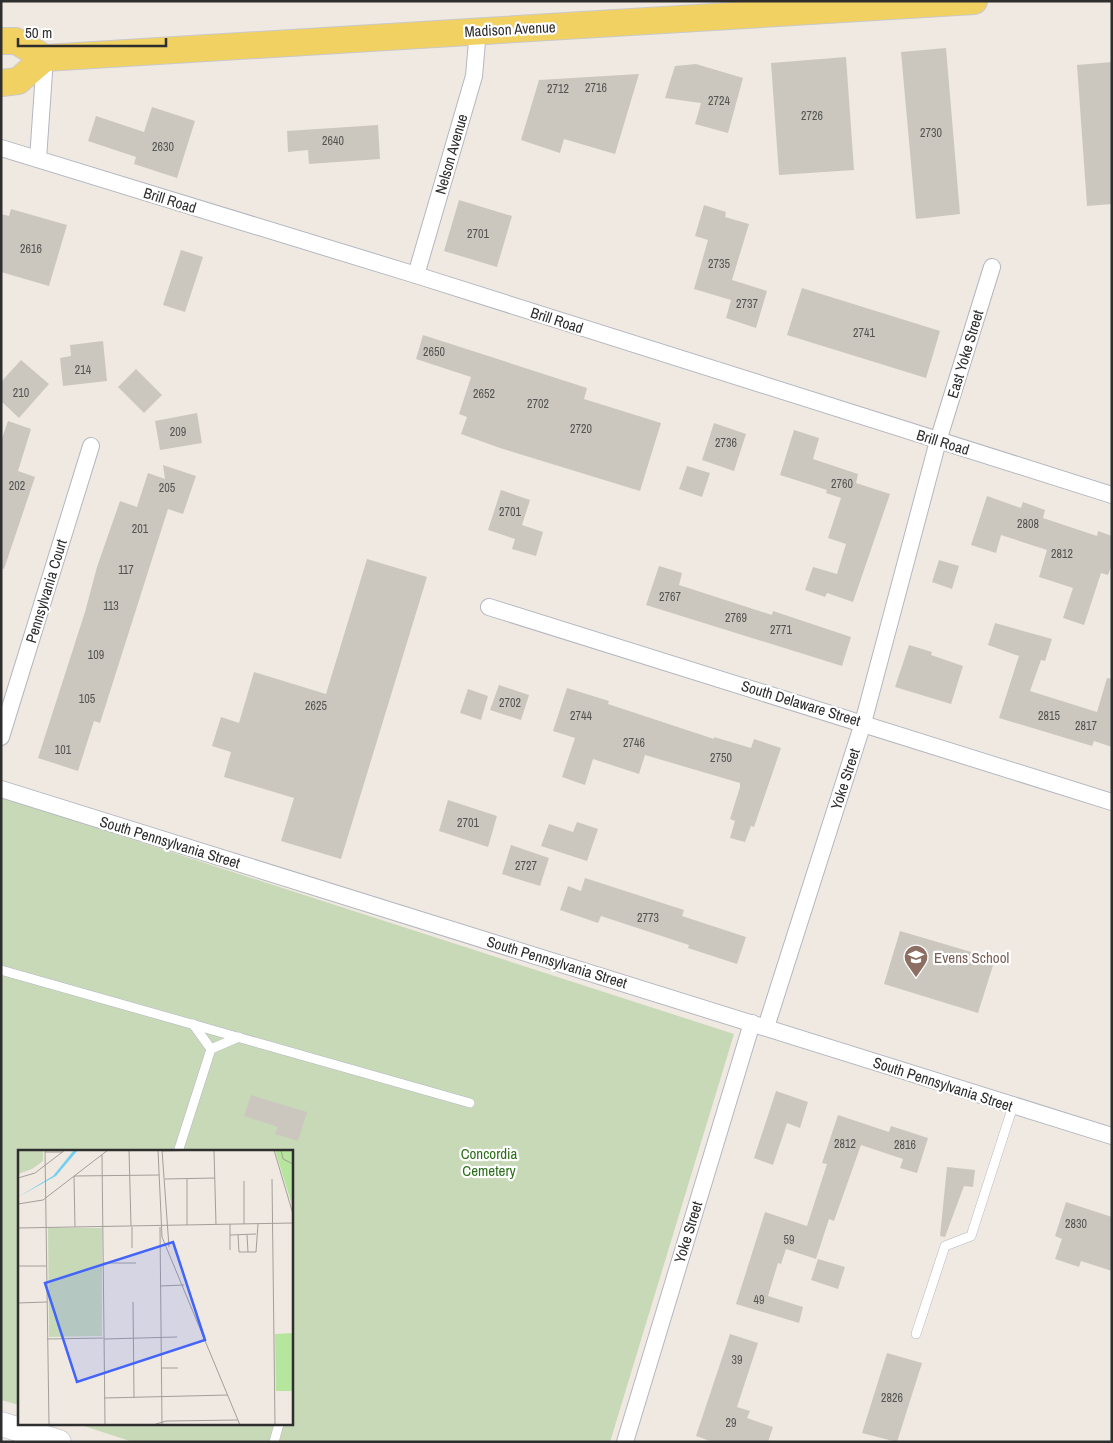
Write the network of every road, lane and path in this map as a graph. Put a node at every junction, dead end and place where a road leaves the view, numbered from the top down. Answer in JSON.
{"nodes":[{"id":1,"x":974,"y":1,"type":"edge"},
{"id":2,"x":478,"y":30,"type":"junction"},
{"id":3,"x":1,"y":42,"type":"edge"},
{"id":4,"x":45,"y":58,"type":"junction"},
{"id":5,"x":1,"y":83,"type":"edge"},
{"id":6,"x":1,"y":148,"type":"edge"},
{"id":7,"x":38,"y":159,"type":"junction"},
{"id":8,"x":992,"y":267,"type":"dead end"},
{"id":9,"x":416,"y":275,"type":"junction"},
{"id":10,"x":938,"y":441,"type":"junction"},
{"id":11,"x":91,"y":446,"type":"dead end"},
{"id":12,"x":1112,"y":495,"type":"edge"},
{"id":13,"x":489,"y":607,"type":"dead end"},
{"id":14,"x":863,"y":723,"type":"junction"},
{"id":15,"x":1,"y":737,"type":"edge"},
{"id":16,"x":1,"y":789,"type":"edge"},
{"id":17,"x":1112,"y":802,"type":"edge"},
{"id":18,"x":1,"y":970,"type":"edge"},
{"id":19,"x":192,"y":1024,"type":"junction"},
{"id":20,"x":759,"y":1025,"type":"junction"},
{"id":21,"x":238,"y":1037,"type":"junction"},
{"id":22,"x":211,"y":1049,"type":"junction"},
{"id":23,"x":470,"y":1103,"type":"dead end"},
{"id":24,"x":1012,"y":1106,"type":"junction"},
{"id":25,"x":1112,"y":1136,"type":"edge"},
{"id":26,"x":179,"y":1150,"type":"edge"},
{"id":27,"x":916,"y":1334,"type":"dead end"},
{"id":28,"x":1,"y":1424,"type":"edge"},
{"id":29,"x":278,"y":1426,"type":"edge"},
{"id":30,"x":59,"y":1442,"type":"edge"},
{"id":31,"x":274,"y":1442,"type":"edge"},
{"id":32,"x":625,"y":1442,"type":"edge"}],
"edges":[{"from":1,"to":2,"type":"main road","name":"Madison Avenue"},
{"from":2,"to":4,"type":"main road","name":"Madison Avenue"},
{"from":2,"to":9,"type":"street","name":"Nelson Avenue"},
{"from":3,"to":4,"type":"main road"},
{"from":4,"to":5,"type":"main road"},
{"from":4,"to":7,"type":"street"},
{"from":6,"to":7,"type":"street","name":"Brill Road"},
{"from":7,"to":9,"type":"street","name":"Brill Road"},
{"from":8,"to":10,"type":"street","name":"East Yoke Street"},
{"from":9,"to":10,"type":"street","name":"Brill Road"},
{"from":10,"to":12,"type":"street","name":"Brill Road"},
{"from":10,"to":14,"type":"street","name":"Yoke Street"},
{"from":11,"to":15,"type":"street","name":"Pennsylvania Court"},
{"from":13,"to":14,"type":"street","name":"South Delaware Street"},
{"from":14,"to":17,"type":"street","name":"South Delaware Street"},
{"from":14,"to":20,"type":"street","name":"Yoke Street"},
{"from":16,"to":20,"type":"street","name":"South Pennsylvania Street"},
{"from":18,"to":19,"type":"lane"},
{"from":19,"to":21,"type":"lane"},
{"from":19,"to":22,"type":"lane"},
{"from":20,"to":24,"type":"street","name":"South Pennsylvania Street"},
{"from":20,"to":32,"type":"street","name":"Yoke Street"},
{"from":21,"to":22,"type":"lane"},
{"from":21,"to":23,"type":"lane"},
{"from":22,"to":26,"type":"lane"},
{"from":24,"to":25,"type":"street","name":"South Pennsylvania Street"},
{"from":24,"to":27,"type":"lane"},
{"from":28,"to":30,"type":"main road"},
{"from":29,"to":31,"type":"lane"}]}
